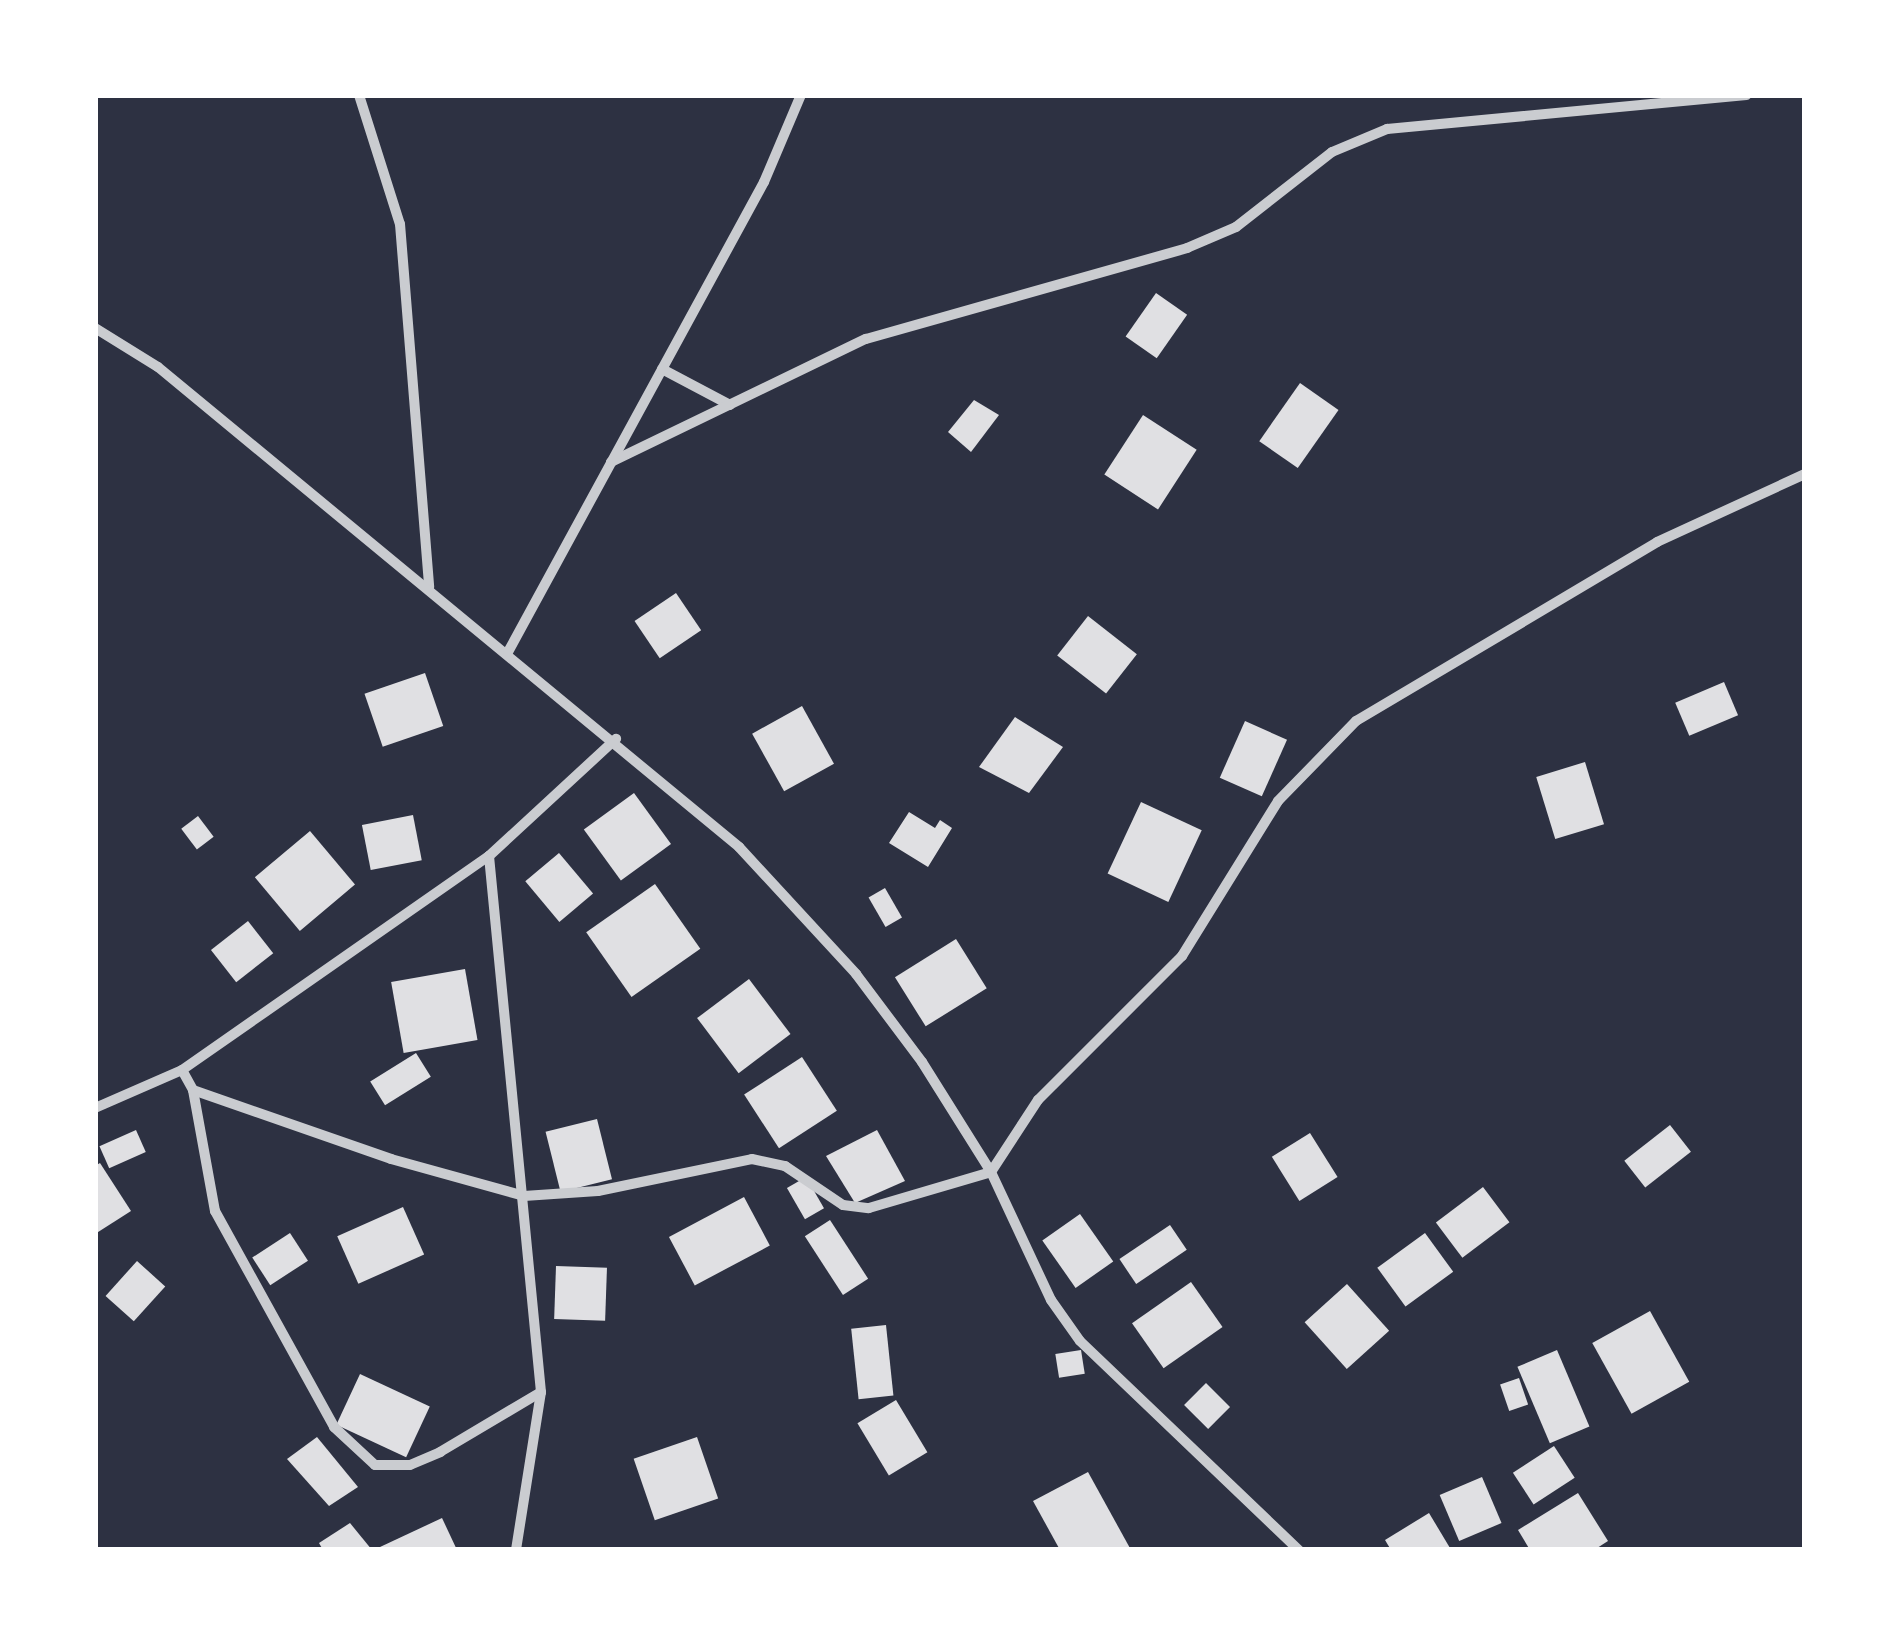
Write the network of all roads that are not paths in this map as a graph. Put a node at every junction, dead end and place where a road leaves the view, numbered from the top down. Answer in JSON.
{"nodes":[{"id":1,"x":358,"y":95,"type":"edge"},
{"id":2,"x":801,"y":95,"type":"edge"},
{"id":3,"x":1746,"y":95,"type":"edge"},
{"id":4,"x":95,"y":328,"type":"edge"},
{"id":5,"x":662,"y":369,"type":"junction"},
{"id":6,"x":730,"y":405,"type":"junction"},
{"id":7,"x":611,"y":462,"type":"junction"},
{"id":8,"x":1805,"y":474,"type":"edge"},
{"id":9,"x":429,"y":587,"type":"junction"},
{"id":10,"x":508,"y":652,"type":"junction"},
{"id":11,"x":616,"y":739,"type":"junction"},
{"id":12,"x":489,"y":856,"type":"junction"},
{"id":13,"x":182,"y":1070,"type":"junction"},
{"id":14,"x":194,"y":1090,"type":"junction"},
{"id":15,"x":95,"y":1108,"type":"edge"},
{"id":16,"x":990,"y":1172,"type":"junction"},
{"id":17,"x":524,"y":1196,"type":"junction"},
{"id":18,"x":541,"y":1392,"type":"junction"},
{"id":19,"x":516,"y":1550,"type":"edge"},
{"id":20,"x":1300,"y":1550,"type":"edge"}],
"edges":[{"from":1,"to":9,"type":"street"},
{"from":2,"to":5,"type":"street"},
{"from":3,"to":6,"type":"street"},
{"from":4,"to":9,"type":"street"},
{"from":5,"to":6,"type":"street"},
{"from":5,"to":7,"type":"street"},
{"from":6,"to":7,"type":"street"},
{"from":7,"to":10,"type":"street"},
{"from":8,"to":16,"type":"street"},
{"from":9,"to":10,"type":"street"},
{"from":10,"to":11,"type":"street"},
{"from":11,"to":12,"type":"street"},
{"from":11,"to":16,"type":"street"},
{"from":12,"to":13,"type":"street"},
{"from":12,"to":17,"type":"street"},
{"from":13,"to":14,"type":"street"},
{"from":13,"to":15,"type":"street"},
{"from":14,"to":17,"type":"street"},
{"from":14,"to":18,"type":"street"},
{"from":16,"to":17,"type":"street"},
{"from":16,"to":20,"type":"street"},
{"from":17,"to":18,"type":"street"},
{"from":18,"to":19,"type":"street"}]}
